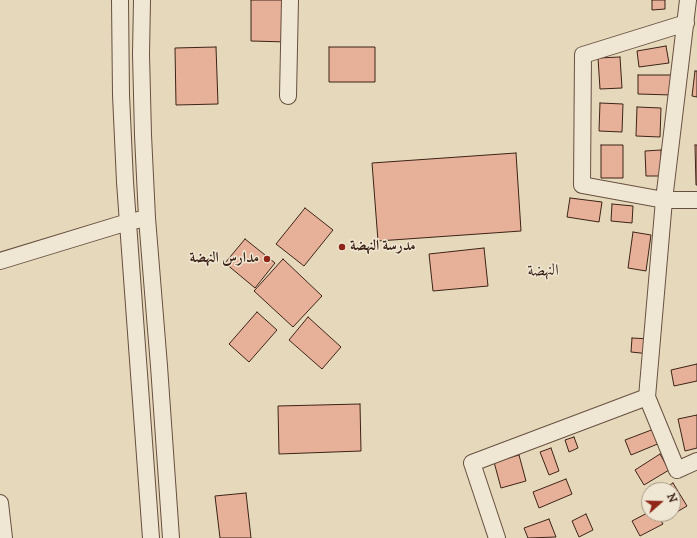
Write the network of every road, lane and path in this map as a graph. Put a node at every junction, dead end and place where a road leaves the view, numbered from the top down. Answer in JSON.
{"nodes":[{"id":1,"x":120,"y":0,"type":"edge"},
{"id":2,"x":142,"y":0,"type":"edge"},
{"id":3,"x":290,"y":0,"type":"edge"},
{"id":4,"x":688,"y":0,"type":"edge"},
{"id":5,"x":686,"y":22,"type":"junction"},
{"id":6,"x":288,"y":96,"type":"dead end"},
{"id":7,"x":664,"y":200,"type":"junction"},
{"id":8,"x":697,"y":200,"type":"edge"},
{"id":9,"x":147,"y":218,"type":"junction"},
{"id":10,"x":128,"y":222,"type":"junction"},
{"id":11,"x":0,"y":261,"type":"edge"},
{"id":12,"x":647,"y":397,"type":"junction"},
{"id":13,"x":697,"y":461,"type":"edge"},
{"id":14,"x":0,"y":503,"type":"edge"},
{"id":15,"x":4,"y":538,"type":"edge"},
{"id":16,"x":151,"y":538,"type":"edge"},
{"id":17,"x":171,"y":538,"type":"edge"},
{"id":18,"x":497,"y":538,"type":"edge"}],
"edges":[{"from":1,"to":10,"type":"street"},
{"from":2,"to":9,"type":"street"},
{"from":3,"to":6,"type":"street"},
{"from":4,"to":5,"type":"street"},
{"from":5,"to":7,"type":"street"},
{"from":5,"to":7,"type":"street"},
{"from":7,"to":8,"type":"street"},
{"from":7,"to":12,"type":"street"},
{"from":9,"to":10,"type":"street"},
{"from":9,"to":17,"type":"street"},
{"from":10,"to":11,"type":"street"},
{"from":10,"to":16,"type":"street"},
{"from":12,"to":13,"type":"street"},
{"from":12,"to":18,"type":"street"},
{"from":14,"to":15,"type":"street"}]}
